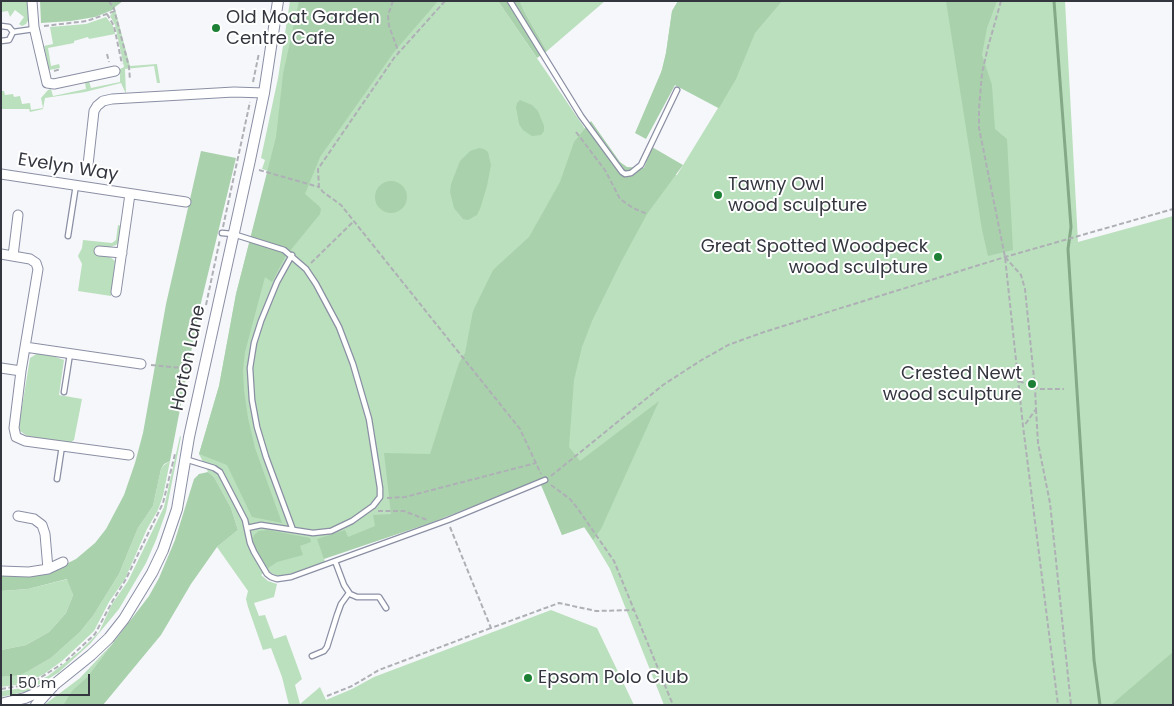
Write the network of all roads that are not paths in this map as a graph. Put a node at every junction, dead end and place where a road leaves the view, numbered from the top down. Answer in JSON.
{"nodes":[{"id":1,"x":32,"y":1,"type":"edge"},
{"id":2,"x":278,"y":1,"type":"edge"},
{"id":3,"x":510,"y":1,"type":"edge"},
{"id":4,"x":1,"y":26,"type":"edge"},
{"id":5,"x":34,"y":28,"type":"junction"},
{"id":6,"x":12,"y":32,"type":"junction"},
{"id":7,"x":1,"y":42,"type":"edge"},
{"id":8,"x":116,"y":71,"type":"road end"},
{"id":9,"x":677,"y":90,"type":"dead end"},
{"id":10,"x":264,"y":93,"type":"junction"},
{"id":11,"x":88,"y":165,"type":"dead end"},
{"id":12,"x":1,"y":174,"type":"edge"},
{"id":13,"x":76,"y":185,"type":"junction"},
{"id":14,"x":130,"y":194,"type":"junction"},
{"id":15,"x":186,"y":202,"type":"dead end"},
{"id":16,"x":18,"y":215,"type":"dead end"},
{"id":17,"x":222,"y":233,"type":"road end"},
{"id":18,"x":233,"y":234,"type":"junction"},
{"id":19,"x":68,"y":236,"type":"dead end"},
{"id":20,"x":99,"y":251,"type":"dead end"},
{"id":21,"x":122,"y":253,"type":"junction"},
{"id":22,"x":1,"y":254,"type":"edge"},
{"id":23,"x":292,"y":255,"type":"junction"},
{"id":24,"x":13,"y":256,"type":"junction"},
{"id":25,"x":116,"y":292,"type":"dead end"},
{"id":26,"x":25,"y":347,"type":"junction"},
{"id":27,"x":70,"y":354,"type":"junction"},
{"id":28,"x":141,"y":364,"type":"road end"},
{"id":29,"x":1,"y":368,"type":"edge"},
{"id":30,"x":21,"y":371,"type":"junction"},
{"id":31,"x":64,"y":392,"type":"dead end"},
{"id":32,"x":62,"y":446,"type":"junction"},
{"id":33,"x":129,"y":455,"type":"dead end"},
{"id":34,"x":185,"y":459,"type":"junction"},
{"id":35,"x":57,"y":479,"type":"dead end"},
{"id":36,"x":546,"y":480,"type":"road end"},
{"id":37,"x":18,"y":516,"type":"dead end"},
{"id":38,"x":247,"y":528,"type":"junction"},
{"id":39,"x":293,"y":530,"type":"junction"},
{"id":40,"x":335,"y":561,"type":"junction"},
{"id":41,"x":64,"y":562,"type":"dead end"},
{"id":42,"x":48,"y":569,"type":"junction"},
{"id":43,"x":1,"y":571,"type":"edge"},
{"id":44,"x":349,"y":593,"type":"junction"},
{"id":45,"x":386,"y":608,"type":"dead end"},
{"id":46,"x":312,"y":656,"type":"dead end"},
{"id":47,"x":55,"y":684,"type":"junction"},
{"id":48,"x":6,"y":704,"type":"edge"},
{"id":49,"x":36,"y":705,"type":"edge"}],
"edges":[{"from":1,"to":5,"type":"street"},
{"from":2,"to":10,"type":"street","name":"Horton Lane"},
{"from":3,"to":9,"type":"lane"},
{"from":4,"to":6,"type":"lane"},
{"from":5,"to":6,"type":"lane"},
{"from":5,"to":8,"type":"street"},
{"from":6,"to":7,"type":"lane"},
{"from":10,"to":11,"type":"street"},
{"from":10,"to":18,"type":"street","name":"Horton Lane"},
{"from":12,"to":13,"type":"street","name":"Evelyn Way"},
{"from":13,"to":14,"type":"street","name":"Evelyn Way"},
{"from":13,"to":19,"type":"lane"},
{"from":14,"to":15,"type":"street","name":"Evelyn Way"},
{"from":14,"to":21,"type":"street","name":"Evelyn Way"},
{"from":16,"to":24,"type":"street"},
{"from":17,"to":18,"type":"lane"},
{"from":18,"to":23,"type":"lane"},
{"from":18,"to":34,"type":"street","name":"Horton Lane"},
{"from":20,"to":21,"type":"street"},
{"from":21,"to":25,"type":"street","name":"Evelyn Way"},
{"from":22,"to":24,"type":"street"},
{"from":23,"to":39,"type":"lane"},
{"from":23,"to":39,"type":"lane"},
{"from":24,"to":26,"type":"street"},
{"from":26,"to":27,"type":"street"},
{"from":26,"to":30,"type":"street"},
{"from":27,"to":28,"type":"street"},
{"from":27,"to":31,"type":"lane"},
{"from":29,"to":30,"type":"street"},
{"from":30,"to":32,"type":"street"},
{"from":32,"to":33,"type":"street"},
{"from":32,"to":35,"type":"lane"},
{"from":34,"to":38,"type":"lane"},
{"from":34,"to":47,"type":"street","name":"Horton Lane"},
{"from":36,"to":40,"type":"lane"},
{"from":37,"to":42,"type":"street"},
{"from":38,"to":39,"type":"lane"},
{"from":38,"to":40,"type":"lane"},
{"from":40,"to":44,"type":"lane"},
{"from":41,"to":42,"type":"street"},
{"from":42,"to":43,"type":"street"},
{"from":44,"to":45,"type":"lane"},
{"from":44,"to":46,"type":"lane"},
{"from":47,"to":48,"type":"street","name":"Horton Lane"},
{"from":47,"to":49,"type":"street","name":"Horton Lane"}]}
